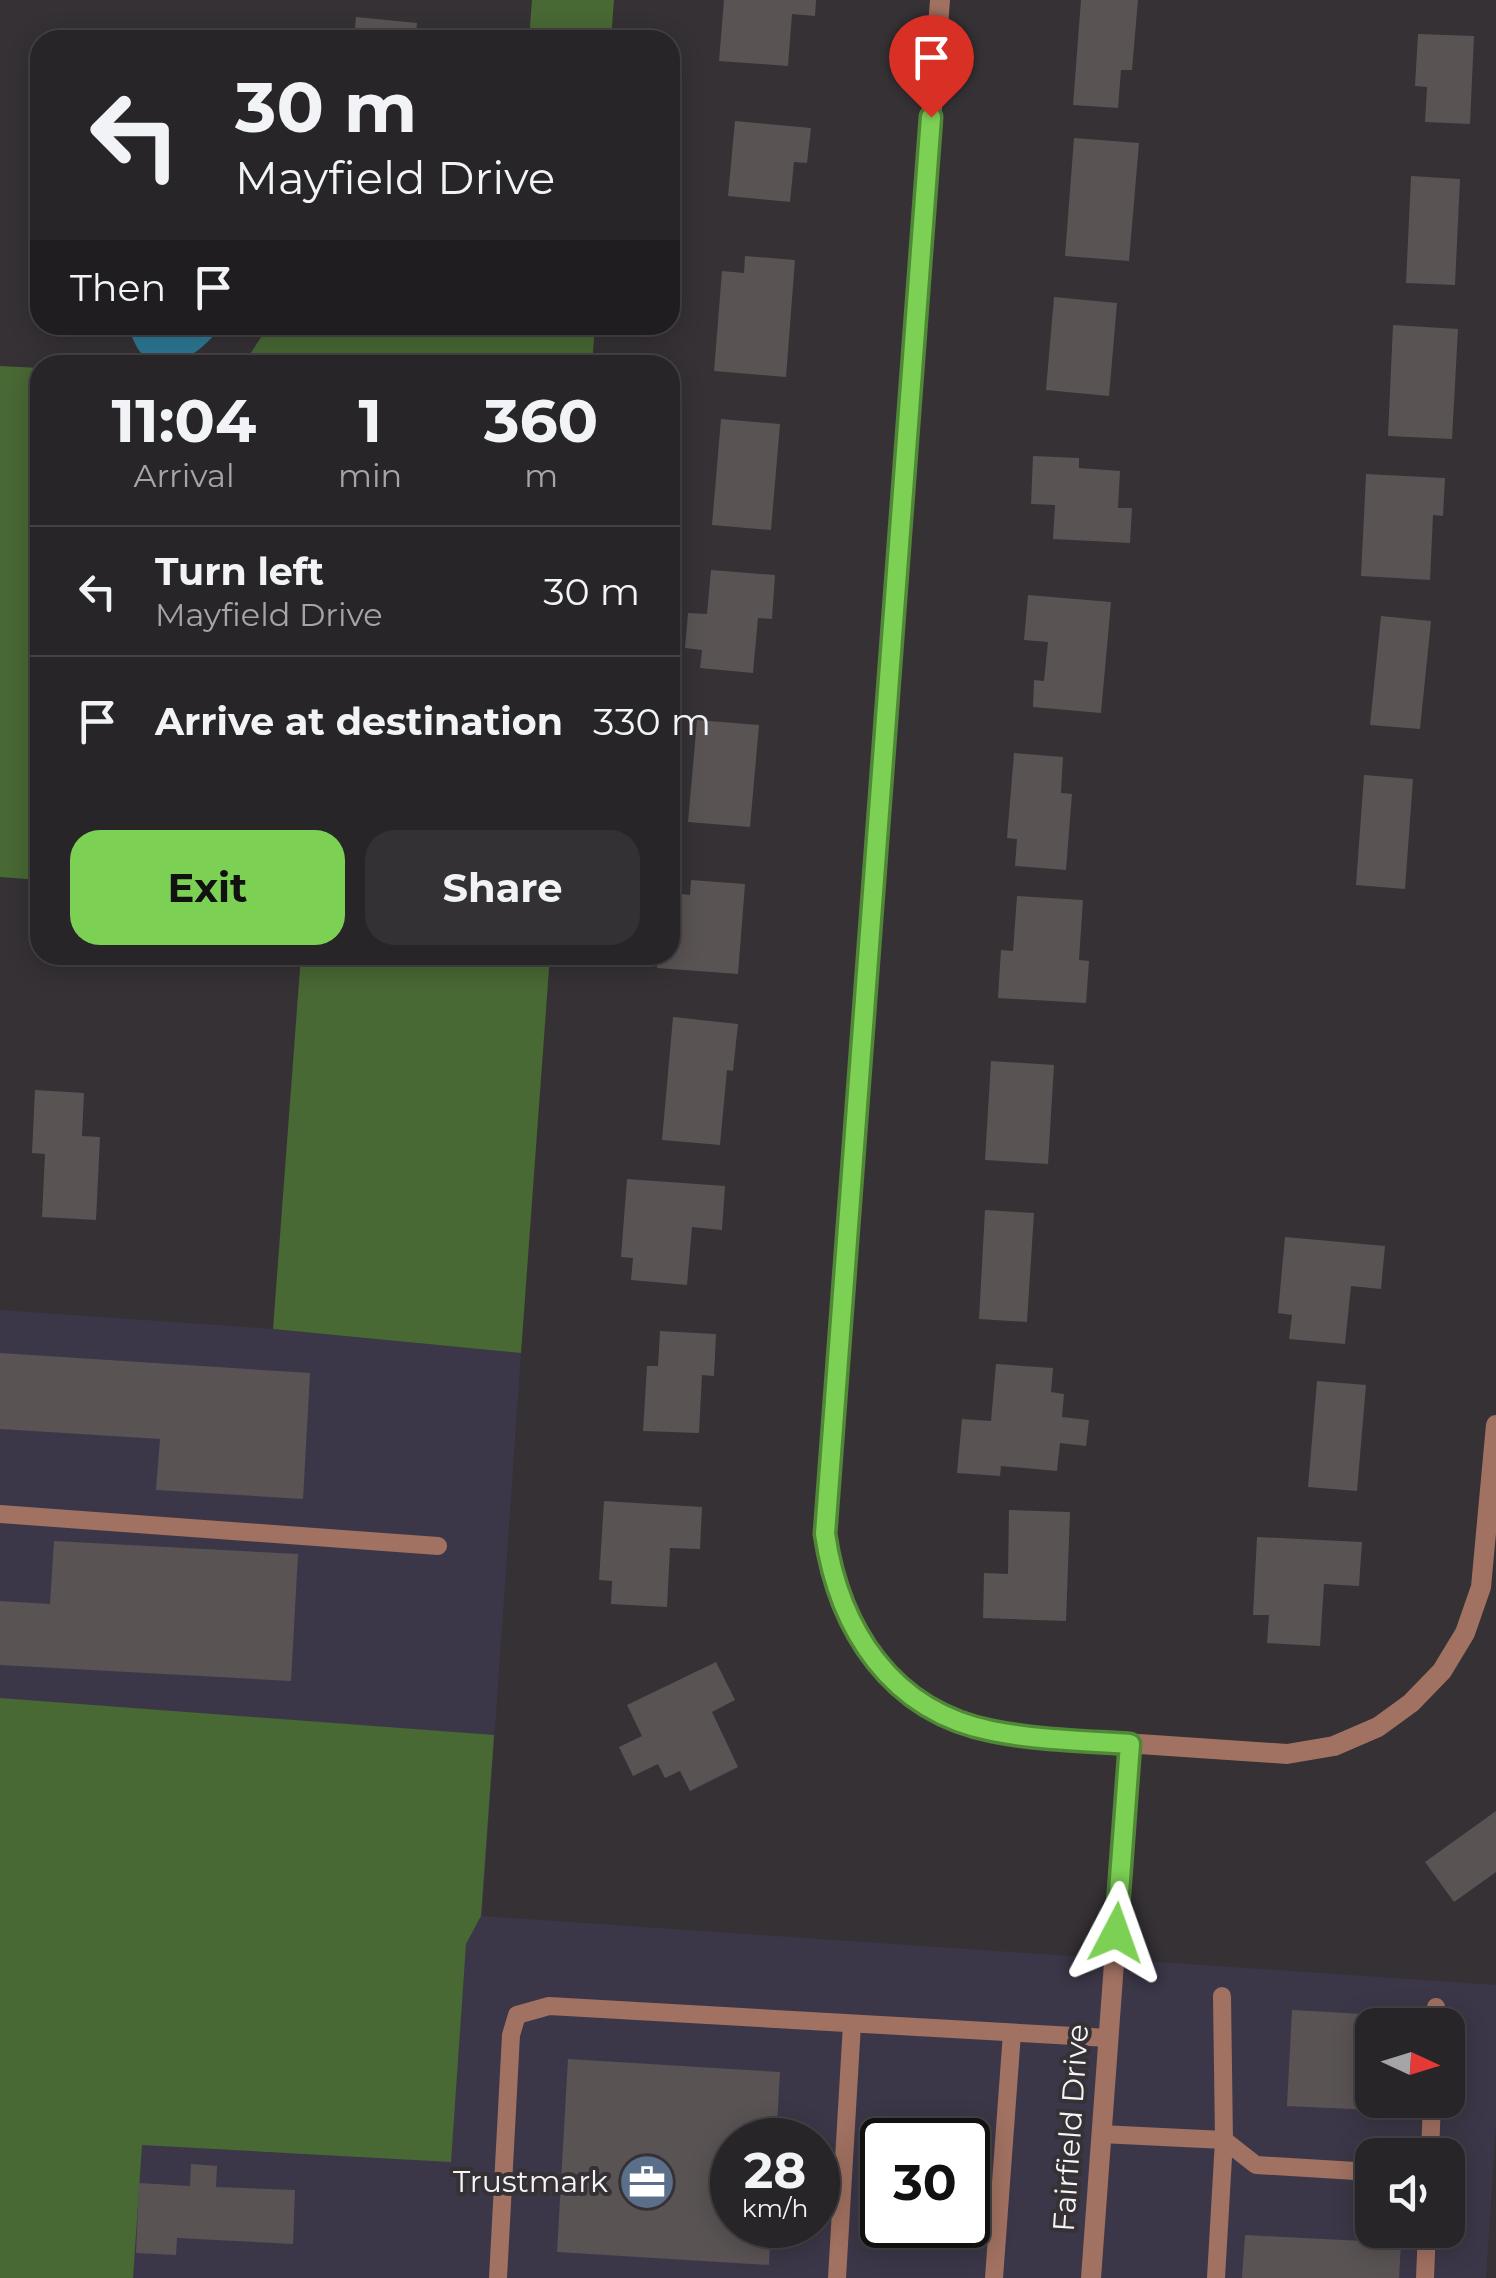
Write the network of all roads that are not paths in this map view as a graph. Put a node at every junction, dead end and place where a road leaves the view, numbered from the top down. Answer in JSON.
{"nodes":[{"id":1,"x":940,"y":0,"type":"edge"},
{"id":2,"x":1496,"y":1425,"type":"edge"},
{"id":3,"x":0,"y":1514,"type":"edge"},
{"id":4,"x":438,"y":1546,"type":"dead end"},
{"id":5,"x":1130,"y":1744,"type":"junction"},
{"id":6,"x":1222,"y":1996,"type":"dead end"},
{"id":7,"x":852,"y":2024,"type":"junction"},
{"id":8,"x":1012,"y":2032,"type":"junction"},
{"id":9,"x":1108,"y":2038,"type":"junction"},
{"id":10,"x":1100,"y":2134,"type":"junction"},
{"id":11,"x":1224,"y":2140,"type":"junction"},
{"id":12,"x":1355,"y":2171,"type":"edge"},
{"id":13,"x":1426,"y":2248,"type":"edge"},
{"id":14,"x":498,"y":2278,"type":"edge"},
{"id":15,"x":837,"y":2278,"type":"edge"},
{"id":16,"x":994,"y":2278,"type":"edge"},
{"id":17,"x":1091,"y":2278,"type":"edge"},
{"id":18,"x":1216,"y":2278,"type":"edge"},
{"id":19,"x":1425,"y":2278,"type":"edge"}],
"edges":[{"from":1,"to":5,"type":"street"},
{"from":2,"to":5,"type":"street"},
{"from":3,"to":4,"type":"lane"},
{"from":5,"to":9,"type":"street","name":"Fairfield Drive"},
{"from":6,"to":11,"type":"lane"},
{"from":7,"to":8,"type":"lane"},
{"from":7,"to":14,"type":"lane"},
{"from":7,"to":15,"type":"lane"},
{"from":8,"to":9,"type":"lane"},
{"from":8,"to":16,"type":"lane"},
{"from":9,"to":10,"type":"street","name":"Fairfield Drive"},
{"from":10,"to":11,"type":"lane"},
{"from":10,"to":17,"type":"street","name":"Fairfield Drive"},
{"from":11,"to":12,"type":"lane"},
{"from":11,"to":18,"type":"lane"},
{"from":13,"to":19,"type":"lane"}]}
